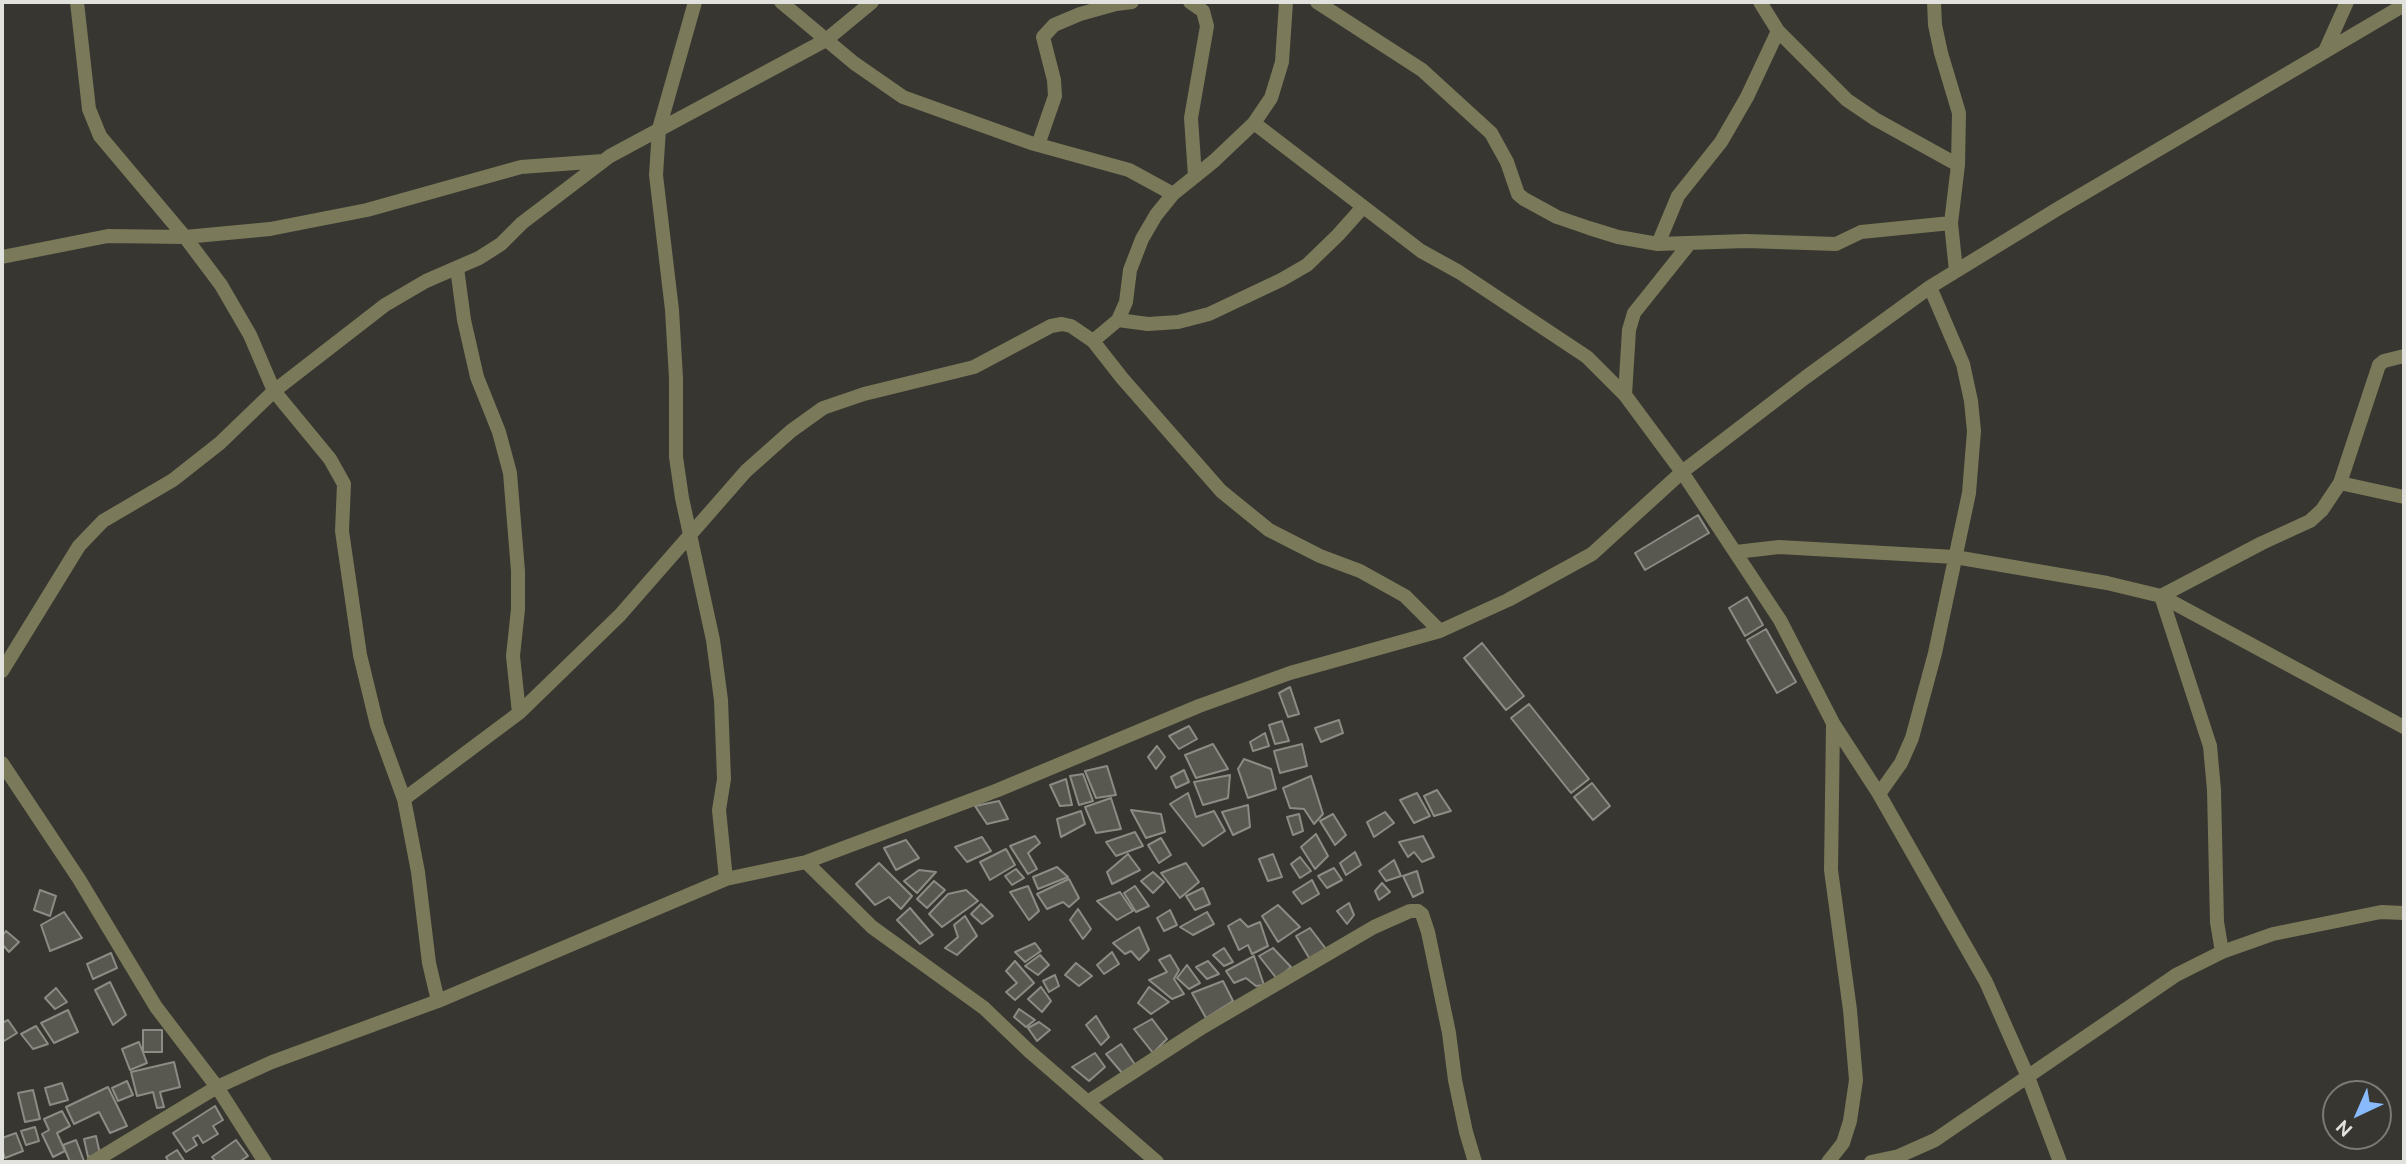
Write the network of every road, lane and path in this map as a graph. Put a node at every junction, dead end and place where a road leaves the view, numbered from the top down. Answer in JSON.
{"nodes":[{"id":1,"x":77,"y":2,"type":"edge"},
{"id":2,"x":695,"y":2,"type":"edge"},
{"id":3,"x":781,"y":2,"type":"edge"},
{"id":4,"x":872,"y":2,"type":"edge"},
{"id":5,"x":1132,"y":2,"type":"edge"},
{"id":6,"x":1190,"y":2,"type":"edge"},
{"id":7,"x":1286,"y":2,"type":"edge"},
{"id":8,"x":1317,"y":2,"type":"edge"},
{"id":9,"x":1760,"y":2,"type":"edge"},
{"id":10,"x":1934,"y":2,"type":"edge"},
{"id":11,"x":2347,"y":2,"type":"edge"},
{"id":12,"x":2404,"y":5,"type":"edge"},
{"id":13,"x":1778,"y":31,"type":"junction"},
{"id":14,"x":826,"y":40,"type":"junction"},
{"id":15,"x":2325,"y":51,"type":"junction"},
{"id":16,"x":1254,"y":123,"type":"junction"},
{"id":17,"x":660,"y":129,"type":"junction"},
{"id":18,"x":1038,"y":145,"type":"junction"},
{"id":19,"x":604,"y":161,"type":"junction"},
{"id":20,"x":1958,"y":165,"type":"junction"},
{"id":21,"x":1195,"y":176,"type":"junction"},
{"id":22,"x":1173,"y":194,"type":"junction"},
{"id":23,"x":1363,"y":207,"type":"junction"},
{"id":24,"x":1951,"y":223,"type":"junction"},
{"id":25,"x":185,"y":237,"type":"junction"},
{"id":26,"x":1690,"y":243,"type":"junction"},
{"id":27,"x":1658,"y":244,"type":"junction"},
{"id":28,"x":2,"y":257,"type":"edge"},
{"id":29,"x":457,"y":268,"type":"junction"},
{"id":30,"x":1956,"y":271,"type":"junction"},
{"id":31,"x":1930,"y":287,"type":"junction"},
{"id":32,"x":1118,"y":320,"type":"junction"},
{"id":33,"x":1093,"y":341,"type":"junction"},
{"id":34,"x":2404,"y":356,"type":"edge"},
{"id":35,"x":274,"y":390,"type":"junction"},
{"id":36,"x":1625,"y":395,"type":"junction"},
{"id":37,"x":1682,"y":472,"type":"junction"},
{"id":38,"x":2340,"y":483,"type":"junction"},
{"id":39,"x":2404,"y":497,"type":"edge"},
{"id":40,"x":691,"y":534,"type":"junction"},
{"id":41,"x":1736,"y":552,"type":"junction"},
{"id":42,"x":1955,"y":557,"type":"junction"},
{"id":43,"x":2161,"y":596,"type":"junction"},
{"id":44,"x":1440,"y":631,"type":"junction"},
{"id":45,"x":2,"y":671,"type":"edge"},
{"id":46,"x":519,"y":713,"type":"junction"},
{"id":47,"x":1833,"y":723,"type":"junction"},
{"id":48,"x":2404,"y":727,"type":"edge"},
{"id":49,"x":2,"y":762,"type":"edge"},
{"id":50,"x":1879,"y":794,"type":"junction"},
{"id":51,"x":404,"y":799,"type":"junction"},
{"id":52,"x":806,"y":862,"type":"junction"},
{"id":53,"x":726,"y":879,"type":"junction"},
{"id":54,"x":2404,"y":913,"type":"edge"},
{"id":55,"x":2222,"y":953,"type":"junction"},
{"id":56,"x":438,"y":1001,"type":"junction"},
{"id":57,"x":2028,"y":1077,"type":"junction"},
{"id":58,"x":218,"y":1087,"type":"junction"},
{"id":59,"x":1089,"y":1101,"type":"junction"},
{"id":60,"x":93,"y":1162,"type":"edge"},
{"id":61,"x":265,"y":1162,"type":"edge"},
{"id":62,"x":1157,"y":1162,"type":"edge"},
{"id":63,"x":1475,"y":1162,"type":"edge"},
{"id":64,"x":1828,"y":1162,"type":"edge"},
{"id":65,"x":1871,"y":1162,"type":"edge"},
{"id":66,"x":2060,"y":1162,"type":"edge"}],
"edges":[{"from":1,"to":25,"type":"street"},
{"from":2,"to":17,"type":"street"},
{"from":3,"to":14,"type":"street"},
{"from":4,"to":14,"type":"street"},
{"from":5,"to":18,"type":"street"},
{"from":6,"to":21,"type":"street"},
{"from":7,"to":16,"type":"street"},
{"from":8,"to":27,"type":"street"},
{"from":9,"to":13,"type":"street"},
{"from":10,"to":20,"type":"street"},
{"from":11,"to":15,"type":"street"},
{"from":12,"to":15,"type":"street"},
{"from":13,"to":20,"type":"street"},
{"from":13,"to":27,"type":"street"},
{"from":14,"to":17,"type":"street"},
{"from":14,"to":18,"type":"street"},
{"from":15,"to":30,"type":"street"},
{"from":16,"to":21,"type":"street"},
{"from":16,"to":23,"type":"street"},
{"from":17,"to":19,"type":"street"},
{"from":17,"to":40,"type":"street"},
{"from":18,"to":22,"type":"street"},
{"from":19,"to":25,"type":"street"},
{"from":19,"to":29,"type":"street"},
{"from":20,"to":24,"type":"street"},
{"from":21,"to":22,"type":"street"},
{"from":22,"to":32,"type":"street"},
{"from":23,"to":32,"type":"street"},
{"from":23,"to":36,"type":"street"},
{"from":24,"to":26,"type":"street"},
{"from":24,"to":30,"type":"street"},
{"from":25,"to":28,"type":"street"},
{"from":25,"to":35,"type":"street"},
{"from":26,"to":27,"type":"street"},
{"from":26,"to":36,"type":"street"},
{"from":29,"to":35,"type":"street"},
{"from":29,"to":46,"type":"street"},
{"from":30,"to":31,"type":"street"},
{"from":31,"to":37,"type":"street"},
{"from":31,"to":42,"type":"street"},
{"from":32,"to":33,"type":"street"},
{"from":33,"to":40,"type":"street"},
{"from":33,"to":44,"type":"street"},
{"from":34,"to":38,"type":"street"},
{"from":35,"to":45,"type":"street"},
{"from":35,"to":51,"type":"street"},
{"from":36,"to":37,"type":"street"},
{"from":37,"to":41,"type":"street"},
{"from":37,"to":44,"type":"street"},
{"from":38,"to":39,"type":"street"},
{"from":38,"to":43,"type":"street"},
{"from":40,"to":46,"type":"street"},
{"from":40,"to":53,"type":"street"},
{"from":41,"to":42,"type":"street"},
{"from":41,"to":47,"type":"street"},
{"from":42,"to":43,"type":"street"},
{"from":42,"to":50,"type":"street"},
{"from":43,"to":48,"type":"street"},
{"from":43,"to":55,"type":"street"},
{"from":44,"to":52,"type":"street"},
{"from":46,"to":51,"type":"street"},
{"from":47,"to":50,"type":"street"},
{"from":47,"to":64,"type":"street"},
{"from":49,"to":58,"type":"street"},
{"from":50,"to":57,"type":"street"},
{"from":51,"to":56,"type":"street"},
{"from":52,"to":53,"type":"street"},
{"from":52,"to":59,"type":"street"},
{"from":53,"to":56,"type":"street"},
{"from":54,"to":55,"type":"street"},
{"from":55,"to":57,"type":"street"},
{"from":56,"to":58,"type":"street"},
{"from":57,"to":65,"type":"street"},
{"from":57,"to":66,"type":"street"},
{"from":58,"to":60,"type":"street"},
{"from":58,"to":61,"type":"street"},
{"from":59,"to":62,"type":"street"},
{"from":59,"to":63,"type":"street"}]}
